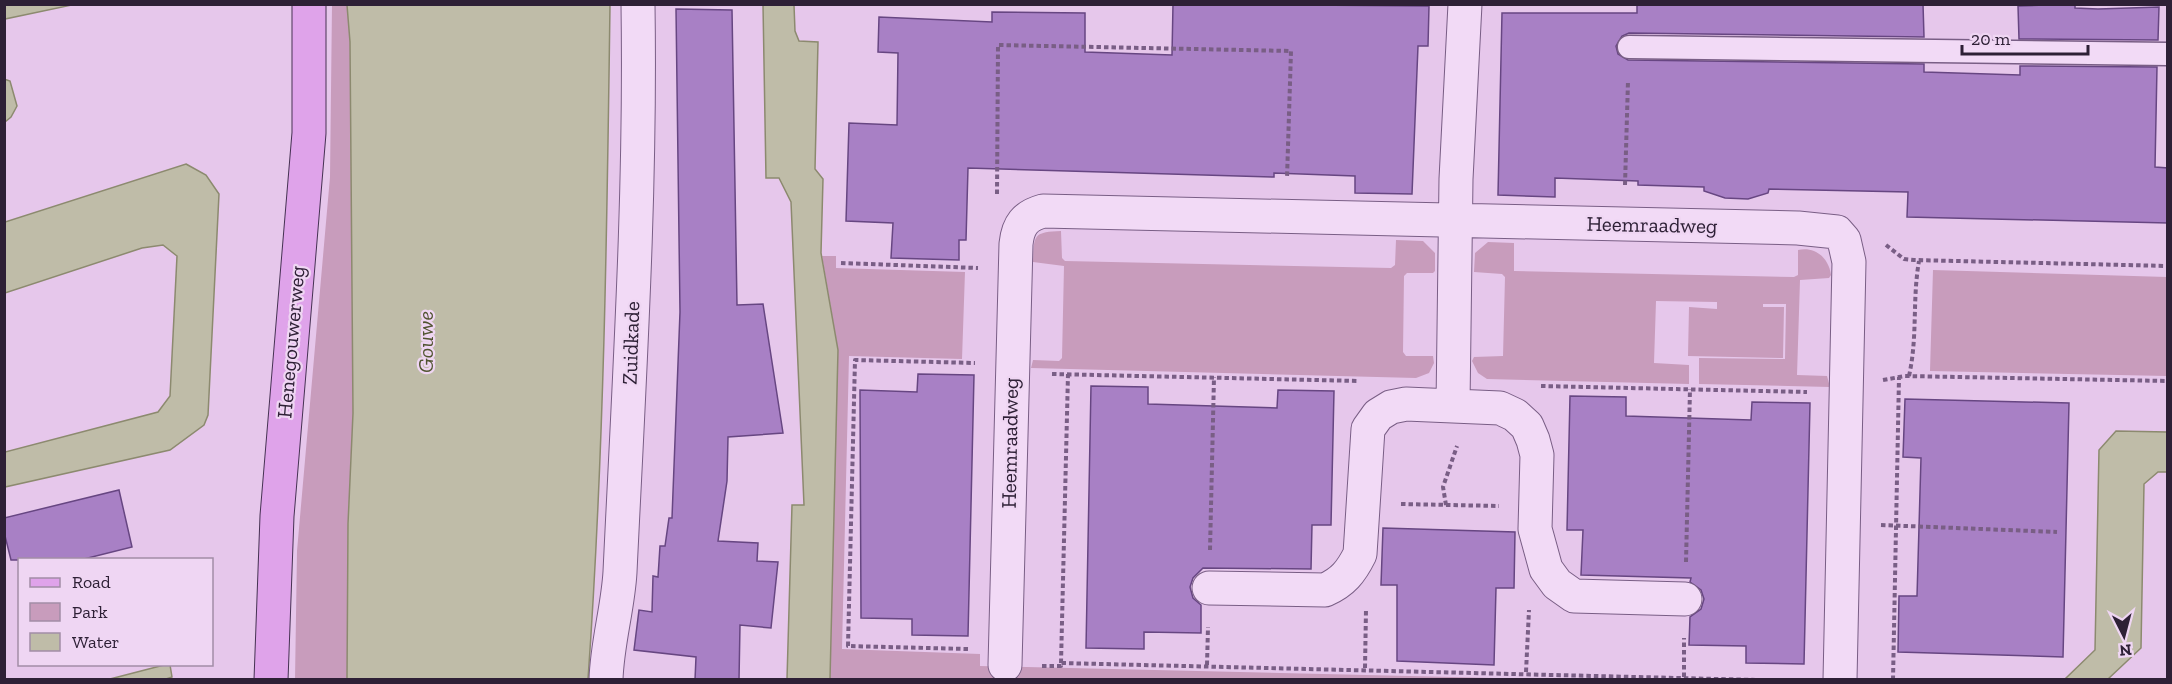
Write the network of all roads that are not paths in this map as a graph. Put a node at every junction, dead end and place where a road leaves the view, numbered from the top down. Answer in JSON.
{"nodes":[{"id":1,"x":309,"y":4,"type":"edge"},
{"id":2,"x":638,"y":4,"type":"edge"},
{"id":3,"x":1465,"y":4,"type":"edge"},
{"id":4,"x":1629,"y":47,"type":"road end"},
{"id":5,"x":2168,"y":54,"type":"edge"},
{"id":6,"x":1455,"y":221,"type":"junction"},
{"id":7,"x":1454,"y":405,"type":"junction"},
{"id":8,"x":1209,"y":588,"type":"road end"},
{"id":9,"x":1685,"y":599,"type":"road end"},
{"id":10,"x":1005,"y":658,"type":"road end"},
{"id":11,"x":271,"y":680,"type":"edge"},
{"id":12,"x":606,"y":680,"type":"edge"},
{"id":13,"x":1840,"y":680,"type":"edge"}],
"edges":[{"from":1,"to":11,"type":"main road","name":"Henegouwerweg"},
{"from":2,"to":12,"type":"street","name":"Zuidkade"},
{"from":3,"to":6,"type":"street"},
{"from":4,"to":5,"type":"lane"},
{"from":6,"to":7,"type":"street"},
{"from":6,"to":10,"type":"street","name":"Heemraadweg"},
{"from":6,"to":13,"type":"street","name":"Heemraadweg"},
{"from":7,"to":8,"type":"street"},
{"from":7,"to":9,"type":"street"}]}
